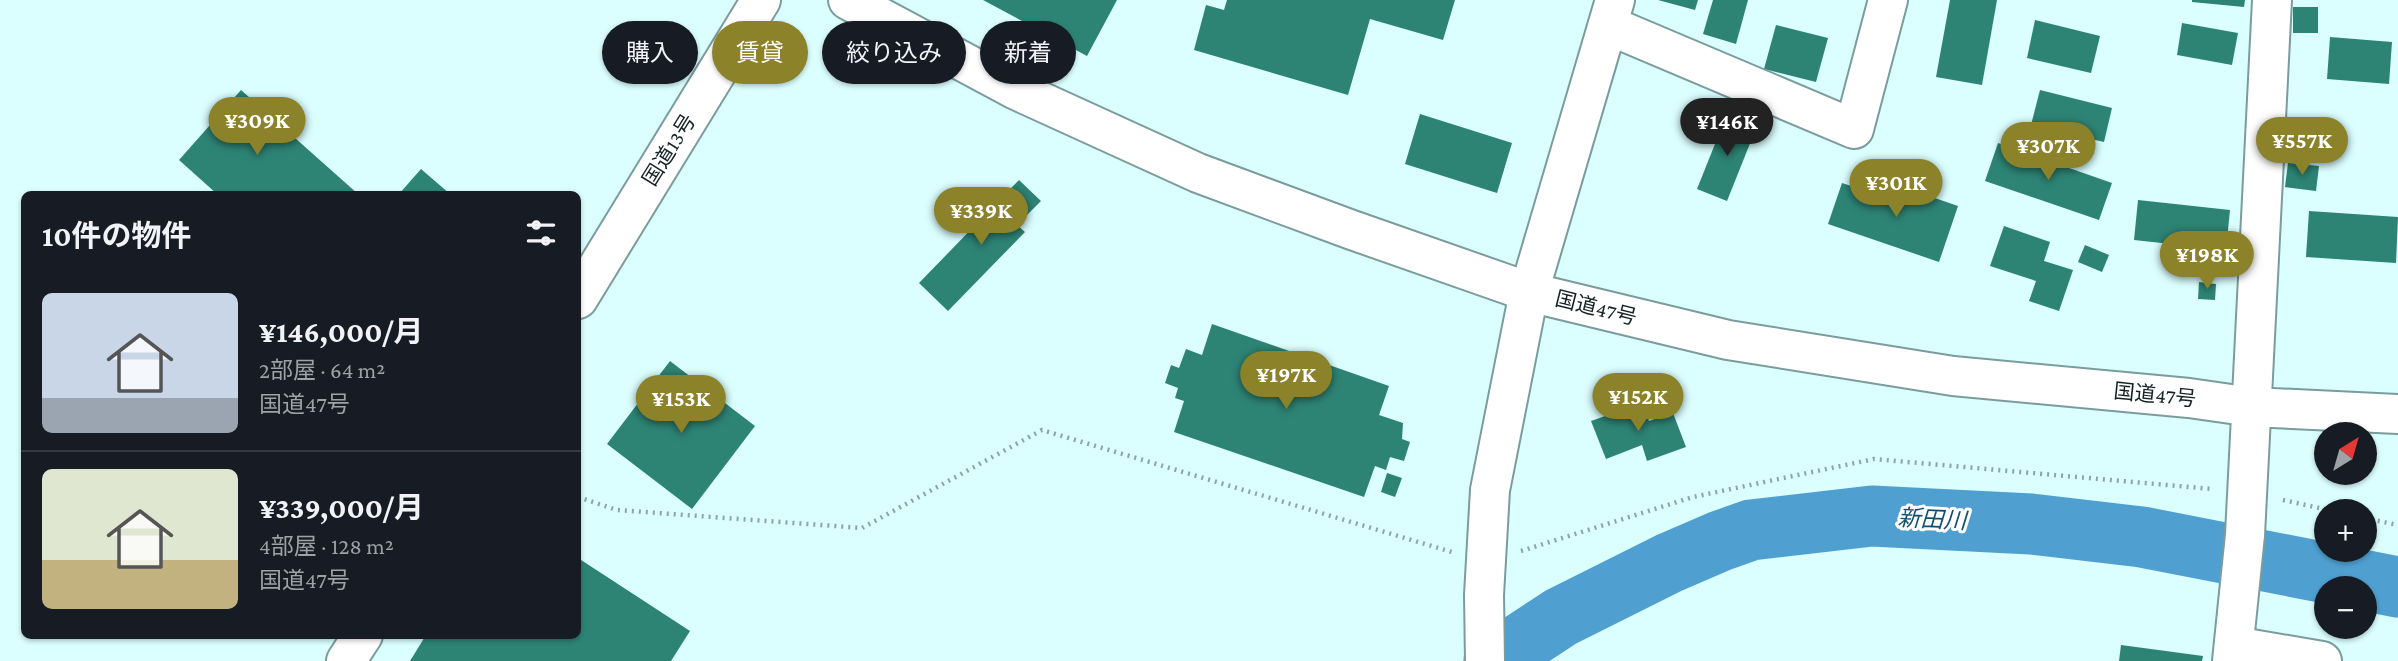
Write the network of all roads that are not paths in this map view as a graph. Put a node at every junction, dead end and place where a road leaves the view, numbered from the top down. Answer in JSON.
{"nodes":[{"id":1,"x":761,"y":0,"type":"edge"},
{"id":2,"x":848,"y":0,"type":"edge"},
{"id":3,"x":1888,"y":0,"type":"edge"},
{"id":4,"x":2272,"y":0,"type":"edge"},
{"id":5,"x":1611,"y":13,"type":"edge"},
{"id":6,"x":1529,"y":292,"type":"junction"},
{"id":7,"x":581,"y":294,"type":"edge"},
{"id":8,"x":2252,"y":407,"type":"junction"},
{"id":9,"x":2398,"y":414,"type":"edge"},
{"id":10,"x":360,"y":639,"type":"edge"},
{"id":11,"x":2234,"y":645,"type":"edge"},
{"id":12,"x":346,"y":661,"type":"edge"},
{"id":13,"x":1485,"y":661,"type":"edge"},
{"id":14,"x":2322,"y":661,"type":"edge"}],
"edges":[{"from":1,"to":7,"type":"main road","name":"国道13号"},
{"from":2,"to":6,"type":"main road","name":"国道47号"},
{"from":3,"to":5,"type":"main road"},
{"from":4,"to":8,"type":"main road"},
{"from":5,"to":6,"type":"main road"},
{"from":6,"to":8,"type":"main road","name":"国道47号"},
{"from":6,"to":13,"type":"main road"},
{"from":8,"to":9,"type":"main road","name":"国道47号"},
{"from":8,"to":11,"type":"main road"},
{"from":10,"to":12,"type":"main road"},
{"from":11,"to":14,"type":"main road"}]}
